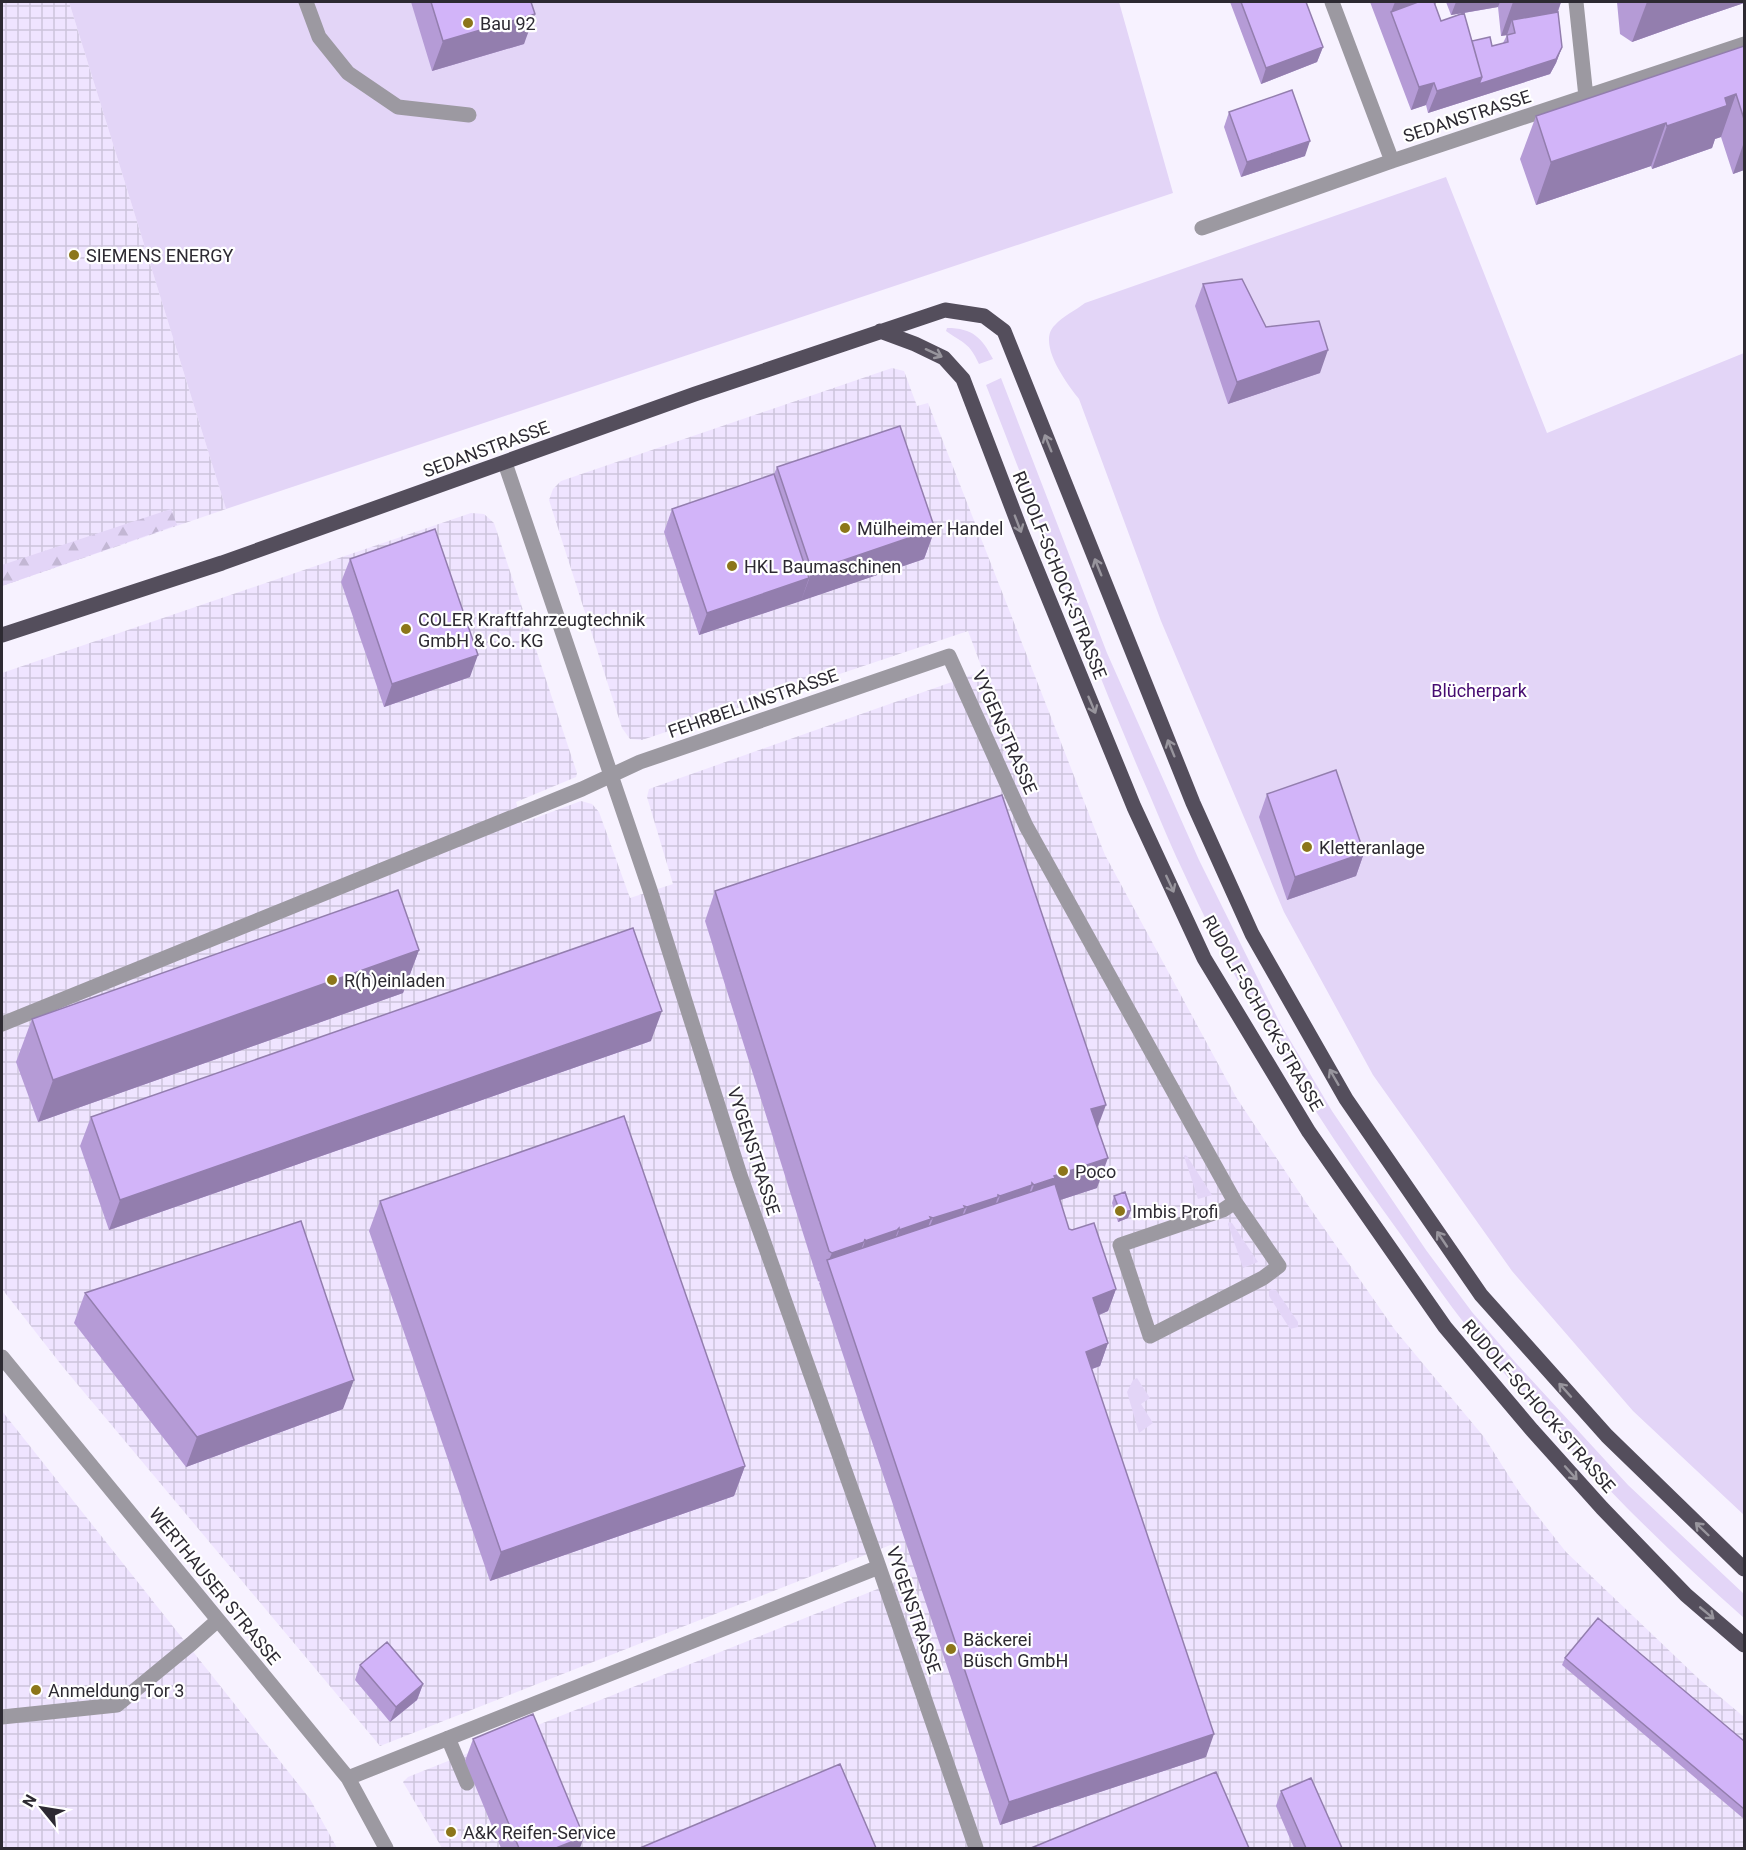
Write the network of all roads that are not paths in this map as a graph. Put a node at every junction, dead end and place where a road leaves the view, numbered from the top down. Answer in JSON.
{"nodes":[{"id":1,"x":306,"y":2,"type":"edge"},
{"id":2,"x":1332,"y":2,"type":"edge"},
{"id":3,"x":1576,"y":2,"type":"edge"},
{"id":4,"x":1744,"y":44,"type":"edge"},
{"id":5,"x":1586,"y":97,"type":"junction"},
{"id":6,"x":469,"y":115,"type":"dead end"},
{"id":7,"x":1392,"y":161,"type":"junction"},
{"id":8,"x":1202,"y":228,"type":"dead end"},
{"id":9,"x":984,"y":316,"type":"joint"},
{"id":10,"x":880,"y":332,"type":"junction"},
{"id":11,"x":505,"y":463,"type":"junction"},
{"id":12,"x":2,"y":635,"type":"edge"},
{"id":13,"x":950,"y":656,"type":"joint"},
{"id":14,"x":611,"y":776,"type":"junction"},
{"id":15,"x":2,"y":1024,"type":"edge"},
{"id":16,"x":1235,"y":1202,"type":"junction"},
{"id":17,"x":2,"y":1357,"type":"edge"},
{"id":18,"x":879,"y":1567,"type":"junction"},
{"id":19,"x":1744,"y":1569,"type":"edge"},
{"id":20,"x":218,"y":1620,"type":"junction"},
{"id":21,"x":1744,"y":1645,"type":"edge"},
{"id":22,"x":2,"y":1717,"type":"edge"},
{"id":23,"x":448,"y":1738,"type":"junction"},
{"id":24,"x":348,"y":1778,"type":"junction"},
{"id":25,"x":467,"y":1783,"type":"dead end"},
{"id":26,"x":386,"y":1848,"type":"edge"},
{"id":27,"x":976,"y":1848,"type":"edge"}],
"edges":[{"from":1,"to":6,"type":"street"},
{"from":2,"to":7,"type":"street"},
{"from":3,"to":5,"type":"street"},
{"from":4,"to":5,"type":"street","name":"SEDANSTRASSE"},
{"from":5,"to":7,"type":"street","name":"SEDANSTRASSE"},
{"from":7,"to":8,"type":"street","name":"SEDANSTRASSE"},
{"from":9,"to":10,"type":"main road","name":"SEDANSTRASSE"},
{"from":19,"to":9,"type":"main road","name":"RUDOLF-SCHOCK-STRASSE","one_way":true},
{"from":10,"to":11,"type":"main road","name":"SEDANSTRASSE"},
{"from":10,"to":21,"type":"main road","name":"RUDOLF-SCHOCK-STRASSE","one_way":true},
{"from":11,"to":12,"type":"main road","name":"SEDANSTRASSE"},
{"from":11,"to":14,"type":"street","name":"VYGENSTRASSE"},
{"from":13,"to":14,"type":"street","name":"FEHRBELLINSTRASSE"},
{"from":13,"to":16,"type":"street","name":"VYGENSTRASSE"},
{"from":14,"to":15,"type":"street","name":"FEHRBELLINSTRASSE"},
{"from":14,"to":18,"type":"street","name":"VYGENSTRASSE"},
{"from":16,"to":16,"type":"street","name":"VYGENSTRASSE"},
{"from":17,"to":20,"type":"street","name":"WERTHAUSER STRASSE"},
{"from":18,"to":23,"type":"street"},
{"from":18,"to":27,"type":"street","name":"VYGENSTRASSE"},
{"from":20,"to":22,"type":"street"},
{"from":20,"to":24,"type":"street","name":"WERTHAUSER STRASSE"},
{"from":23,"to":24,"type":"street"},
{"from":23,"to":25,"type":"street"},
{"from":24,"to":26,"type":"street","name":"WERTHAUSER STRASSE"}]}
